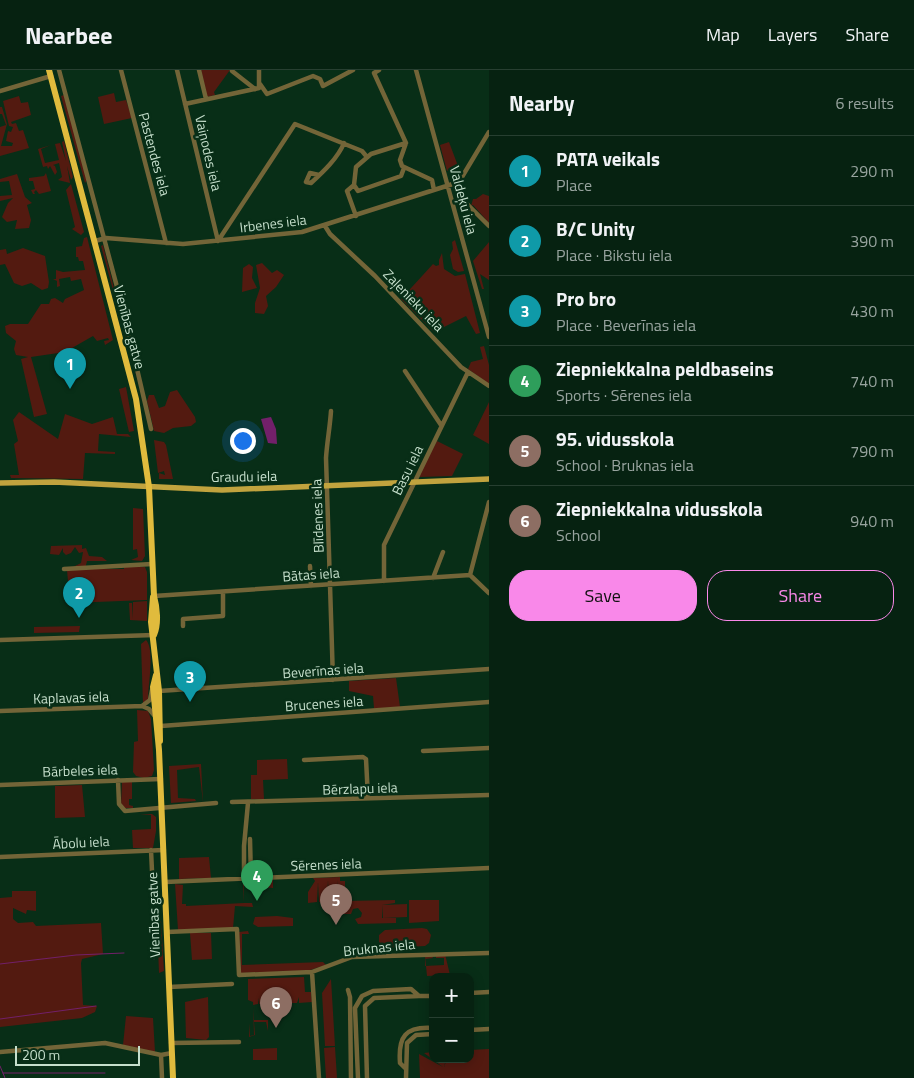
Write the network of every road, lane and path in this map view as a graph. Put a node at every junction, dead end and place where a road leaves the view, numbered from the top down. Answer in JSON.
{"nodes":[{"id":1,"x":59,"y":70,"type":"edge"},
{"id":2,"x":121,"y":70,"type":"edge"},
{"id":3,"x":177,"y":70,"type":"edge"},
{"id":4,"x":199,"y":70,"type":"edge"},
{"id":5,"x":259,"y":70,"type":"edge"},
{"id":6,"x":315,"y":70,"type":"edge"},
{"id":7,"x":354,"y":70,"type":"edge"},
{"id":8,"x":379,"y":70,"type":"edge"},
{"id":9,"x":416,"y":70,"type":"edge"},
{"id":10,"x":232,"y":71,"type":"edge"},
{"id":11,"x":50,"y":73,"type":"edge"},
{"id":12,"x":313,"y":76,"type":"junction"},
{"id":13,"x":260,"y":84,"type":"junction"},
{"id":14,"x":255,"y":89,"type":"junction"},
{"id":15,"x":0,"y":91,"type":"edge"},
{"id":16,"x":65,"y":93,"type":"junction"},
{"id":17,"x":56,"y":96,"type":"junction"},
{"id":18,"x":206,"y":99,"type":"junction"},
{"id":19,"x":186,"y":104,"type":"junction"},
{"id":20,"x":489,"y":132,"type":"edge"},
{"id":21,"x":344,"y":143,"type":"junction"},
{"id":22,"x":406,"y":143,"type":"junction"},
{"id":23,"x":367,"y":157,"type":"junction"},
{"id":24,"x":404,"y":168,"type":"junction"},
{"id":25,"x":319,"y":175,"type":"dead end"},
{"id":26,"x":89,"y":184,"type":"junction"},
{"id":27,"x":354,"y":185,"type":"junction"},
{"id":28,"x":448,"y":185,"type":"junction"},
{"id":29,"x":80,"y":186,"type":"junction"},
{"id":30,"x":434,"y":190,"type":"junction"},
{"id":31,"x":464,"y":201,"type":"dead end"},
{"id":32,"x":356,"y":216,"type":"junction"},
{"id":33,"x":326,"y":226,"type":"junction"},
{"id":34,"x":489,"y":226,"type":"edge"},
{"id":35,"x":104,"y":239,"type":"junction"},
{"id":36,"x":95,"y":241,"type":"junction"},
{"id":37,"x":218,"y":241,"type":"junction"},
{"id":38,"x":166,"y":243,"type":"junction"},
{"id":39,"x":489,"y":337,"type":"edge"},
{"id":40,"x":405,"y":371,"type":"dead end"},
{"id":41,"x":468,"y":372,"type":"junction"},
{"id":42,"x":489,"y":386,"type":"edge"},
{"id":43,"x":143,"y":390,"type":"junction"},
{"id":44,"x":134,"y":392,"type":"junction"},
{"id":45,"x":331,"y":411,"type":"dead end"},
{"id":46,"x":441,"y":425,"type":"junction"},
{"id":47,"x":151,"y":429,"type":"dead end"},
{"id":48,"x":489,"y":479,"type":"edge"},
{"id":49,"x":413,"y":482,"type":"junction"},
{"id":50,"x":0,"y":483,"type":"edge"},
{"id":51,"x":328,"y":486,"type":"junction"},
{"id":52,"x":149,"y":487,"type":"junction"},
{"id":53,"x":489,"y":502,"type":"edge"},
{"id":54,"x":443,"y":552,"type":"dead end"},
{"id":55,"x":152,"y":564,"type":"junction"},
{"id":56,"x":310,"y":566,"type":"dead end"},
{"id":57,"x":64,"y":569,"type":"dead end"},
{"id":58,"x":470,"y":575,"type":"junction"},
{"id":59,"x":432,"y":578,"type":"junction"},
{"id":60,"x":384,"y":581,"type":"junction"},
{"id":61,"x":331,"y":584,"type":"junction"},
{"id":62,"x":311,"y":586,"type":"junction"},
{"id":63,"x":222,"y":592,"type":"junction"},
{"id":64,"x":489,"y":593,"type":"edge"},
{"id":65,"x":154,"y":596,"type":"junction"},
{"id":66,"x":183,"y":626,"type":"dead end"},
{"id":67,"x":154,"y":635,"type":"junction"},
{"id":68,"x":0,"y":640,"type":"edge"},
{"id":69,"x":489,"y":669,"type":"edge"},
{"id":70,"x":333,"y":680,"type":"junction"},
{"id":71,"x":156,"y":689,"type":"junction"},
{"id":72,"x":489,"y":702,"type":"edge"},
{"id":73,"x":142,"y":706,"type":"junction"},
{"id":74,"x":0,"y":711,"type":"edge"},
{"id":75,"x":154,"y":715,"type":"junction"},
{"id":76,"x":161,"y":726,"type":"junction"},
{"id":77,"x":489,"y":748,"type":"edge"},
{"id":78,"x":159,"y":750,"type":"junction"},
{"id":79,"x":423,"y":751,"type":"dead end"},
{"id":80,"x":304,"y":760,"type":"dead end"},
{"id":81,"x":160,"y":778,"type":"junction"},
{"id":82,"x":118,"y":780,"type":"junction"},
{"id":83,"x":0,"y":785,"type":"edge"},
{"id":84,"x":489,"y":795,"type":"edge"},
{"id":85,"x":368,"y":798,"type":"junction"},
{"id":86,"x":232,"y":802,"type":"dead end"},
{"id":87,"x":216,"y":803,"type":"dead end"},
{"id":88,"x":248,"y":803,"type":"junction"},
{"id":89,"x":162,"y":809,"type":"junction"},
{"id":90,"x":250,"y":839,"type":"dead end"},
{"id":91,"x":151,"y":850,"type":"junction"},
{"id":92,"x":164,"y":850,"type":"junction"},
{"id":93,"x":0,"y":857,"type":"edge"},
{"id":94,"x":489,"y":868,"type":"edge"},
{"id":95,"x":152,"y":871,"type":"dead end"},
{"id":96,"x":251,"y":878,"type":"junction"},
{"id":97,"x":244,"y":879,"type":"junction"},
{"id":98,"x":164,"y":882,"type":"junction"},
{"id":99,"x":167,"y":932,"type":"junction"},
{"id":100,"x":489,"y":953,"type":"edge"},
{"id":101,"x":312,"y":972,"type":"junction"},
{"id":102,"x":232,"y":984,"type":"dead end"},
{"id":103,"x":169,"y":987,"type":"junction"},
{"id":104,"x":348,"y":990,"type":"dead end"},
{"id":105,"x":489,"y":992,"type":"edge"},
{"id":106,"x":474,"y":993,"type":"edge"},
{"id":107,"x":419,"y":996,"type":"junction"},
{"id":108,"x":429,"y":996,"type":"edge"},
{"id":109,"x":349,"y":1028,"type":"junction"},
{"id":110,"x":429,"y":1028,"type":"edge"},
{"id":111,"x":356,"y":1029,"type":"junction"},
{"id":112,"x":489,"y":1029,"type":"edge"},
{"id":113,"x":474,"y":1030,"type":"edge"},
{"id":114,"x":429,"y":1034,"type":"edge"},
{"id":115,"x":239,"y":1042,"type":"dead end"},
{"id":116,"x":171,"y":1043,"type":"junction"},
{"id":117,"x":0,"y":1052,"type":"edge"},
{"id":118,"x":172,"y":1053,"type":"junction"},
{"id":119,"x":162,"y":1055,"type":"junction"},
{"id":120,"x":405,"y":1068,"type":"junction"},
{"id":121,"x":351,"y":1075,"type":"edge"},
{"id":122,"x":358,"y":1077,"type":"edge"},
{"id":123,"x":162,"y":1078,"type":"edge"},
{"id":124,"x":173,"y":1078,"type":"edge"},
{"id":125,"x":319,"y":1078,"type":"edge"},
{"id":126,"x":367,"y":1078,"type":"edge"},
{"id":127,"x":406,"y":1078,"type":"edge"}],
"edges":[{"from":1,"to":16,"type":"street"},
{"from":2,"to":38,"type":"street","name":"Pastendes iela"},
{"from":3,"to":19,"type":"street","name":"Vaiņodes iela"},
{"from":4,"to":18,"type":"street"},
{"from":5,"to":13,"type":"street"},
{"from":6,"to":12,"type":"street"},
{"from":7,"to":12,"type":"street"},
{"from":8,"to":22,"type":"street"},
{"from":9,"to":28,"type":"street","name":"Valdeķu iela"},
{"from":10,"to":14,"type":"street"},
{"from":11,"to":15,"type":"street"},
{"from":11,"to":17,"type":"highway","name":"Vienības gatve"},
{"from":12,"to":13,"type":"street"},
{"from":13,"to":14,"type":"street"},
{"from":14,"to":18,"type":"street"},
{"from":16,"to":17,"type":"street"},
{"from":16,"to":26,"type":"street"},
{"from":17,"to":29,"type":"highway","name":"Vienības gatve"},
{"from":18,"to":19,"type":"street"},
{"from":19,"to":37,"type":"street","name":"Vaiņodes iela"},
{"from":20,"to":28,"type":"street","name":"Irbenes iela"},
{"from":21,"to":23,"type":"street"},
{"from":21,"to":25,"type":"street"},
{"from":21,"to":37,"type":"street"},
{"from":22,"to":23,"type":"street"},
{"from":22,"to":24,"type":"street"},
{"from":23,"to":27,"type":"street"},
{"from":24,"to":27,"type":"street"},
{"from":24,"to":30,"type":"street"},
{"from":26,"to":29,"type":"street"},
{"from":26,"to":35,"type":"street"},
{"from":27,"to":32,"type":"street"},
{"from":28,"to":30,"type":"street","name":"Irbenes iela"},
{"from":28,"to":39,"type":"street","name":"Valdeķu iela"},
{"from":29,"to":36,"type":"highway","name":"Vienības gatve"},
{"from":30,"to":32,"type":"street","name":"Irbenes iela"},
{"from":31,"to":34,"type":"street"},
{"from":32,"to":33,"type":"street","name":"Irbenes iela"},
{"from":33,"to":37,"type":"street","name":"Irbenes iela"},
{"from":33,"to":41,"type":"street","name":"Zaļenieku iela"},
{"from":35,"to":36,"type":"street","name":"Irbenes iela"},
{"from":35,"to":38,"type":"street","name":"Irbenes iela"},
{"from":35,"to":43,"type":"street"},
{"from":36,"to":44,"type":"highway","name":"Vienības gatve"},
{"from":37,"to":38,"type":"street","name":"Irbenes iela"},
{"from":40,"to":46,"type":"street"},
{"from":41,"to":42,"type":"street","name":"Zaļenieku iela"},
{"from":41,"to":46,"type":"street","name":"Basu iela"},
{"from":43,"to":44,"type":"street"},
{"from":43,"to":47,"type":"street"},
{"from":44,"to":52,"type":"highway","name":"Vienības gatve"},
{"from":45,"to":51,"type":"street","name":"Blīdenes iela"},
{"from":46,"to":49,"type":"street","name":"Basu iela"},
{"from":48,"to":49,"type":"main road","name":"Graudu iela"},
{"from":49,"to":51,"type":"main road","name":"Graudu iela"},
{"from":49,"to":60,"type":"street","name":"Basu iela"},
{"from":50,"to":52,"type":"main road","name":"Graudu iela"},
{"from":51,"to":52,"type":"main road","name":"Graudu iela"},
{"from":51,"to":61,"type":"street","name":"Blīdenes iela"},
{"from":52,"to":55,"type":"highway","name":"Vienības gatve"},
{"from":53,"to":58,"type":"street"},
{"from":54,"to":59,"type":"street"},
{"from":55,"to":57,"type":"street"},
{"from":55,"to":65,"type":"highway","name":"Vienības gatve"},
{"from":56,"to":62,"type":"street"},
{"from":58,"to":59,"type":"street","name":"Bātas iela"},
{"from":58,"to":64,"type":"street"},
{"from":59,"to":60,"type":"street","name":"Bātas iela"},
{"from":60,"to":61,"type":"street","name":"Bātas iela"},
{"from":61,"to":62,"type":"street","name":"Bātas iela"},
{"from":61,"to":70,"type":"street","name":"Blīdenes iela"},
{"from":62,"to":63,"type":"street","name":"Bātas iela"},
{"from":63,"to":65,"type":"street","name":"Bātas iela"},
{"from":63,"to":66,"type":"street"},
{"from":65,"to":67,"type":"highway","name":"Vienības gatve"},
{"from":67,"to":68,"type":"street"},
{"from":67,"to":71,"type":"highway","name":"Vienības gatve"},
{"from":69,"to":70,"type":"street","name":"Beverīnas iela"},
{"from":70,"to":71,"type":"street","name":"Beverīnas iela"},
{"from":71,"to":73,"type":"street"},
{"from":71,"to":75,"type":"highway","name":"Vienības gatve"},
{"from":71,"to":76,"type":"highway","name":"Vienības gatve"},
{"from":72,"to":76,"type":"street","name":"Brucenes iela"},
{"from":73,"to":74,"type":"street","name":"Kaplavas iela"},
{"from":73,"to":75,"type":"street"},
{"from":75,"to":78,"type":"highway","name":"Vienības gatve"},
{"from":76,"to":78,"type":"highway","name":"Vienības gatve"},
{"from":77,"to":79,"type":"street"},
{"from":78,"to":81,"type":"highway","name":"Vienības gatve"},
{"from":80,"to":85,"type":"street"},
{"from":81,"to":82,"type":"street","name":"Bārbeles iela"},
{"from":81,"to":89,"type":"highway","name":"Vienības gatve"},
{"from":82,"to":83,"type":"street","name":"Bārbeles iela"},
{"from":82,"to":89,"type":"street"},
{"from":84,"to":85,"type":"street","name":"Bērzlapu iela"},
{"from":85,"to":88,"type":"street","name":"Bērzlapu iela"},
{"from":86,"to":88,"type":"street","name":"Bērzlapu iela"},
{"from":87,"to":89,"type":"street"},
{"from":88,"to":97,"type":"street"},
{"from":89,"to":92,"type":"highway","name":"Vienības gatve"},
{"from":90,"to":96,"type":"street"},
{"from":91,"to":92,"type":"street","name":"Ābolu iela"},
{"from":91,"to":93,"type":"street","name":"Ābolu iela"},
{"from":91,"to":95,"type":"street"},
{"from":92,"to":98,"type":"highway","name":"Vienības gatve"},
{"from":94,"to":96,"type":"street","name":"Sērenes iela"},
{"from":96,"to":97,"type":"street","name":"Sērenes iela"},
{"from":97,"to":98,"type":"street","name":"Sērenes iela"},
{"from":98,"to":99,"type":"highway","name":"Vienības gatve"},
{"from":99,"to":101,"type":"street","name":"Bruknas iela"},
{"from":99,"to":103,"type":"highway","name":"Vienības gatve"},
{"from":100,"to":101,"type":"street","name":"Bruknas iela"},
{"from":101,"to":125,"type":"street"},
{"from":102,"to":103,"type":"street"},
{"from":103,"to":116,"type":"highway","name":"Vienības gatve"},
{"from":104,"to":109,"type":"street"},
{"from":105,"to":106,"type":"street"},
{"from":107,"to":108,"type":"street"},
{"from":107,"to":111,"type":"street"},
{"from":107,"to":126,"type":"street"},
{"from":109,"to":111,"type":"street"},
{"from":109,"to":121,"type":"street"},
{"from":110,"to":120,"type":"street"},
{"from":111,"to":122,"type":"street"},
{"from":112,"to":113,"type":"street"},
{"from":114,"to":120,"type":"street"},
{"from":115,"to":116,"type":"street"},
{"from":116,"to":118,"type":"highway","name":"Vienības gatve"},
{"from":117,"to":119,"type":"street"},
{"from":118,"to":119,"type":"street"},
{"from":118,"to":124,"type":"highway","name":"Vienības gatve"},
{"from":119,"to":123,"type":"street"},
{"from":120,"to":127,"type":"street"},
{"from":121,"to":122,"type":"street"}]}
